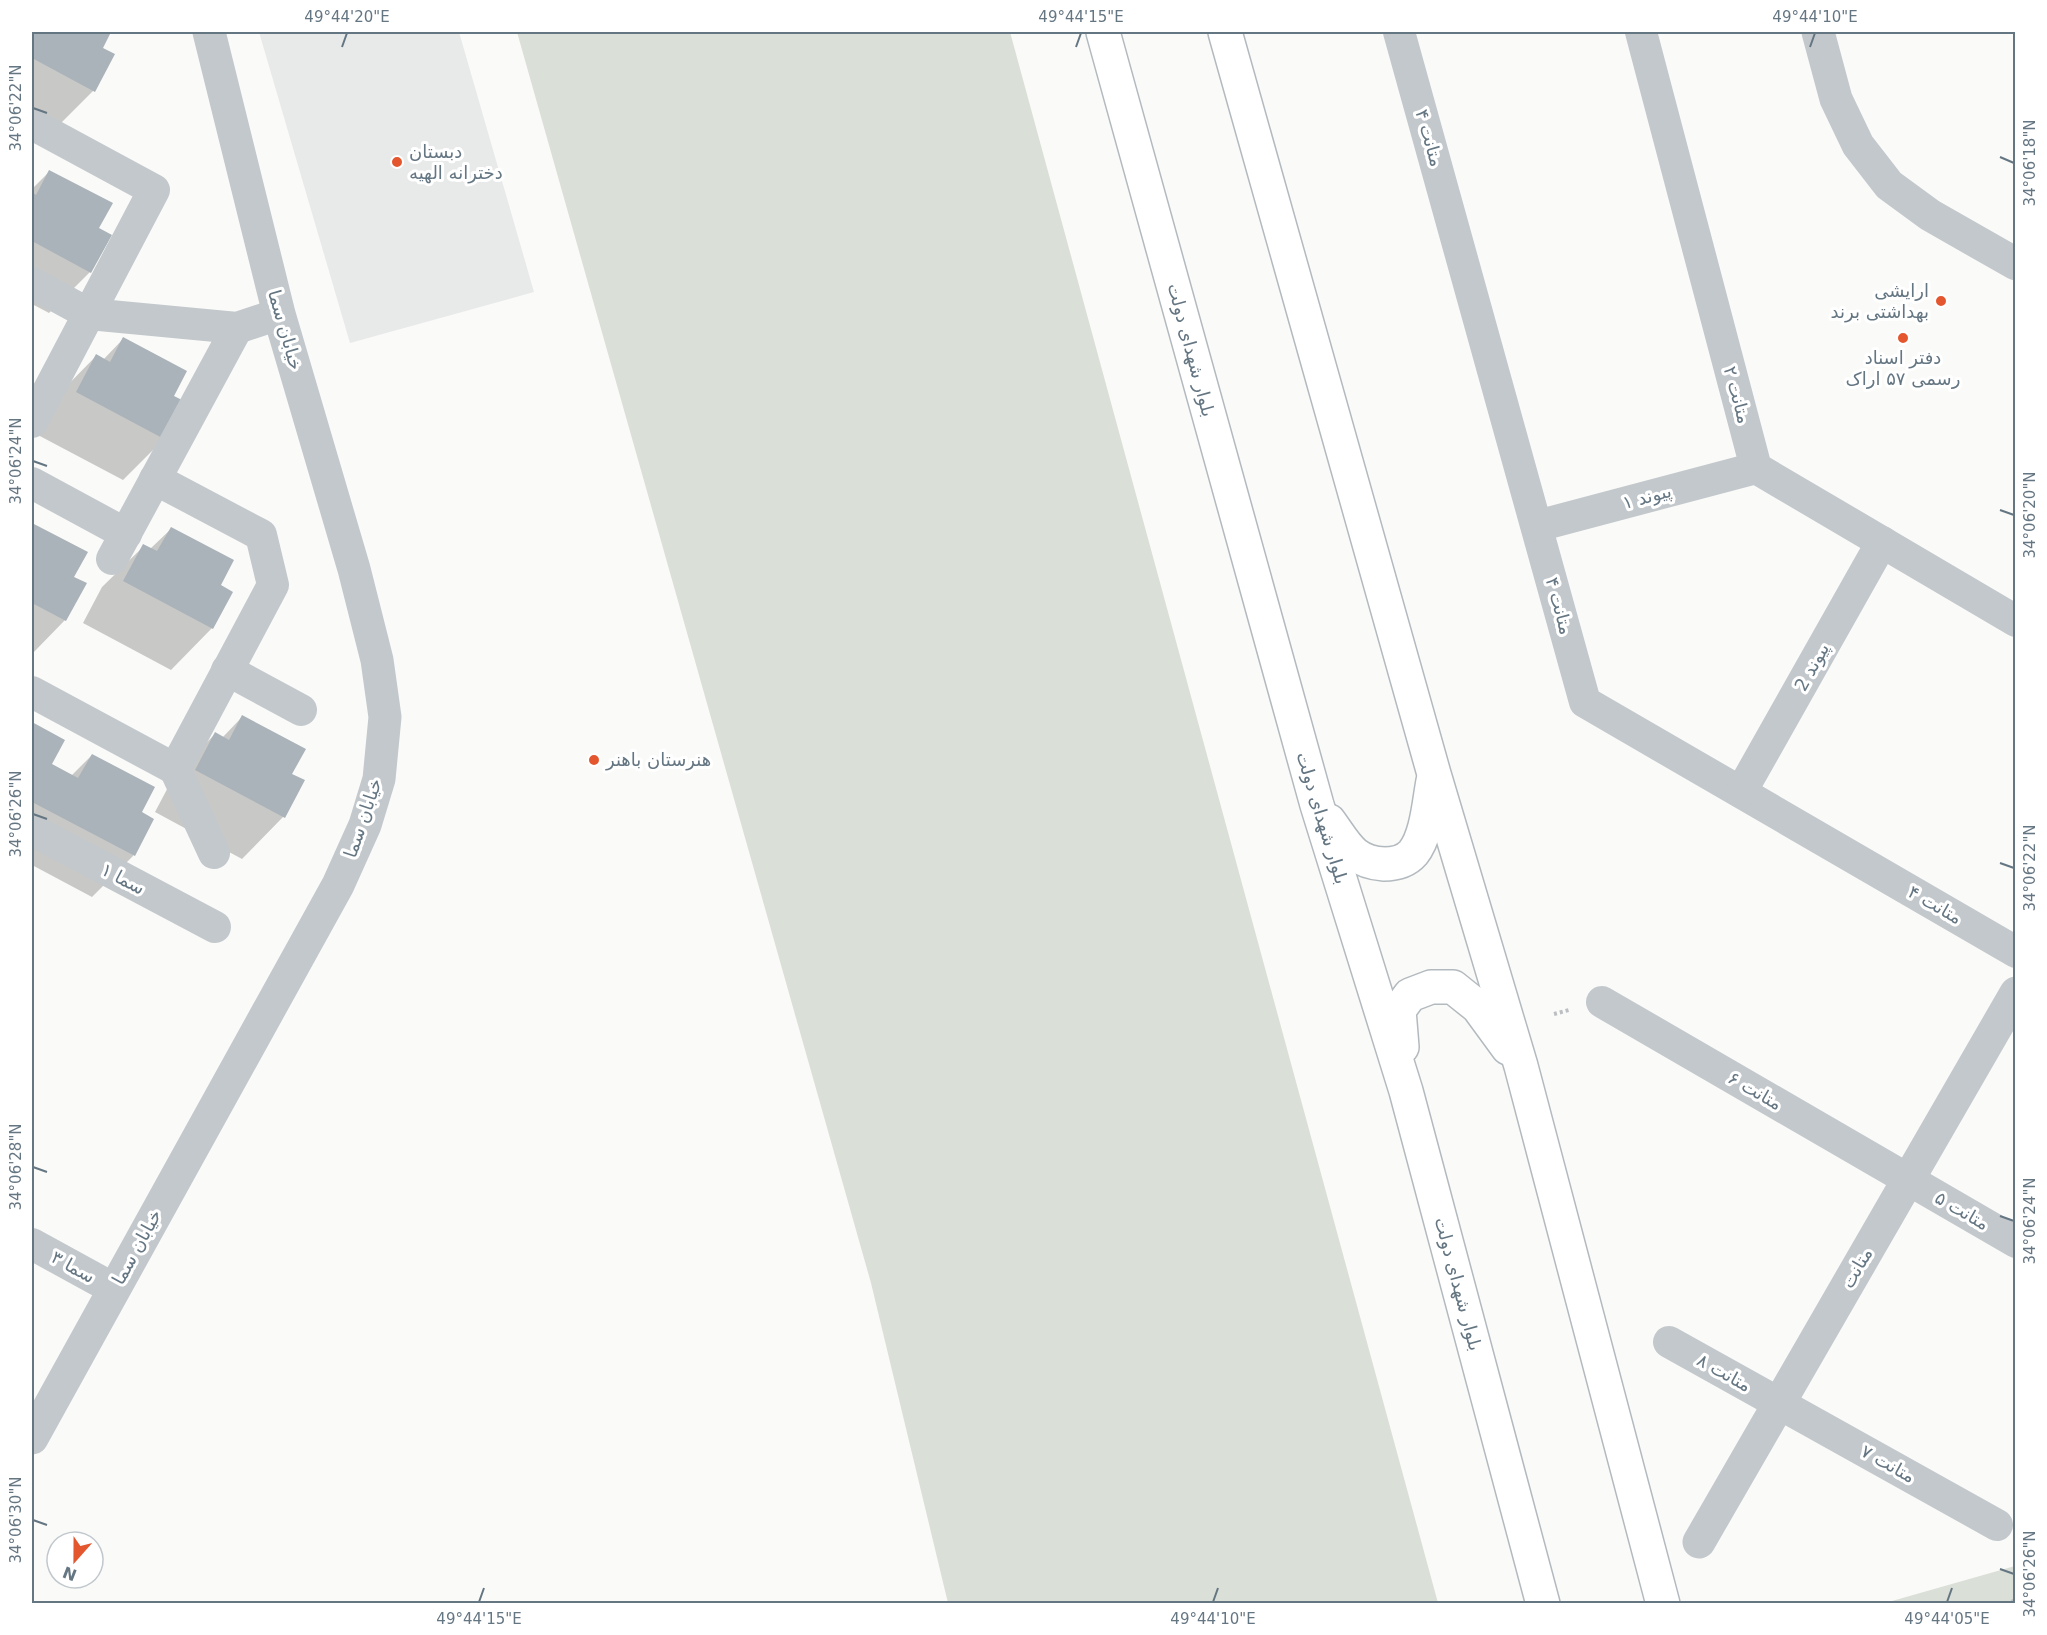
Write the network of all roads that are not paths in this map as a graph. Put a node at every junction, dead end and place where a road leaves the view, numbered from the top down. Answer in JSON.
{"nodes":[{"id":1,"x":209,"y":32,"type":"edge"},
{"id":2,"x":1103,"y":32,"type":"edge"},
{"id":3,"x":1225,"y":32,"type":"edge"},
{"id":4,"x":1399,"y":32,"type":"edge"},
{"id":5,"x":1641,"y":32,"type":"edge"},
{"id":6,"x":1818,"y":32,"type":"edge"},
{"id":7,"x":32,"y":124,"type":"edge"},
{"id":8,"x":2016,"y":264,"type":"edge"},
{"id":9,"x":32,"y":283,"type":"edge"},
{"id":10,"x":89,"y":314,"type":"junction"},
{"id":11,"x":279,"y":314,"type":"junction"},
{"id":12,"x":237,"y":328,"type":"junction"},
{"id":13,"x":32,"y":422,"type":"edge"},
{"id":14,"x":1756,"y":468,"type":"junction"},
{"id":15,"x":155,"y":479,"type":"junction"},
{"id":16,"x":32,"y":483,"type":"edge"},
{"id":17,"x":1537,"y":526,"type":"junction"},
{"id":18,"x":1882,"y":542,"type":"junction"},
{"id":19,"x":2016,"y":621,"type":"edge"},
{"id":20,"x":227,"y":670,"type":"junction"},
{"id":21,"x":32,"y":692,"type":"edge"},
{"id":22,"x":301,"y":710,"type":"dead end"},
{"id":23,"x":175,"y":769,"type":"junction"},
{"id":24,"x":1434,"y":774,"type":"junction"},
{"id":25,"x":1741,"y":792,"type":"junction"},
{"id":26,"x":1317,"y":805,"type":"junction"},
{"id":27,"x":32,"y":830,"type":"edge"},
{"id":28,"x":214,"y":853,"type":"dead end"},
{"id":29,"x":215,"y":927,"type":"dead end"},
{"id":30,"x":2016,"y":952,"type":"edge"},
{"id":31,"x":2016,"y":993,"type":"edge"},
{"id":32,"x":1602,"y":1002,"type":"dead end"},
{"id":33,"x":1521,"y":1066,"type":"junction"},
{"id":34,"x":1406,"y":1090,"type":"junction"},
{"id":35,"x":1908,"y":1180,"type":"junction"},
{"id":36,"x":2016,"y":1242,"type":"edge"},
{"id":37,"x":32,"y":1244,"type":"edge"},
{"id":38,"x":114,"y":1289,"type":"junction"},
{"id":39,"x":1669,"y":1342,"type":"dead end"},
{"id":40,"x":1779,"y":1404,"type":"junction"},
{"id":41,"x":32,"y":1438,"type":"edge"},
{"id":42,"x":1997,"y":1525,"type":"dead end"},
{"id":43,"x":1699,"y":1542,"type":"dead end"},
{"id":44,"x":1544,"y":1604,"type":"edge"},
{"id":45,"x":1663,"y":1604,"type":"edge"}],
"edges":[{"from":1,"to":11,"type":"street","name":"خیابان سما"},
{"from":2,"to":26,"type":"main road","name":"بلوار شهدای دولت"},
{"from":3,"to":24,"type":"main road"},
{"from":4,"to":17,"type":"street","name":"متانت ۴"},
{"from":5,"to":14,"type":"street","name":"متانت ۲"},
{"from":6,"to":8,"type":"street"},
{"from":7,"to":10,"type":"street"},
{"from":9,"to":10,"type":"street"},
{"from":10,"to":12,"type":"street"},
{"from":10,"to":13,"type":"street"},
{"from":11,"to":12,"type":"street"},
{"from":11,"to":38,"type":"street","name":"خیابان سما"},
{"from":12,"to":15,"type":"street"},
{"from":14,"to":17,"type":"street","name":"پیوند ۱"},
{"from":14,"to":18,"type":"street"},
{"from":15,"to":16,"type":"street"},
{"from":15,"to":20,"type":"street"},
{"from":17,"to":25,"type":"street","name":"متانت ۴"},
{"from":18,"to":19,"type":"street"},
{"from":18,"to":25,"type":"street","name":"پیوند 2"},
{"from":20,"to":22,"type":"street"},
{"from":20,"to":23,"type":"street"},
{"from":21,"to":23,"type":"street"},
{"from":23,"to":28,"type":"street"},
{"from":24,"to":26,"type":"main road"},
{"from":24,"to":33,"type":"main road"},
{"from":25,"to":30,"type":"street","name":"متانت ۴"},
{"from":26,"to":34,"type":"main road","name":"بلوار شهدای دولت"},
{"from":27,"to":29,"type":"street","name":"سما ۱"},
{"from":31,"to":35,"type":"street","name":"متانت"},
{"from":32,"to":35,"type":"street","name":"متانت ۶"},
{"from":33,"to":34,"type":"main road"},
{"from":33,"to":45,"type":"main road"},
{"from":34,"to":44,"type":"main road","name":"بلوار شهدای دولت"},
{"from":35,"to":36,"type":"street","name":"متانت ۵"},
{"from":35,"to":40,"type":"street","name":"متانت"},
{"from":37,"to":38,"type":"street","name":"سما ۳"},
{"from":38,"to":41,"type":"street","name":"خیابان سما"},
{"from":39,"to":40,"type":"street","name":"متانت ۸"},
{"from":40,"to":42,"type":"street","name":"متانت ۷"},
{"from":40,"to":43,"type":"street","name":"متانت"}]}
